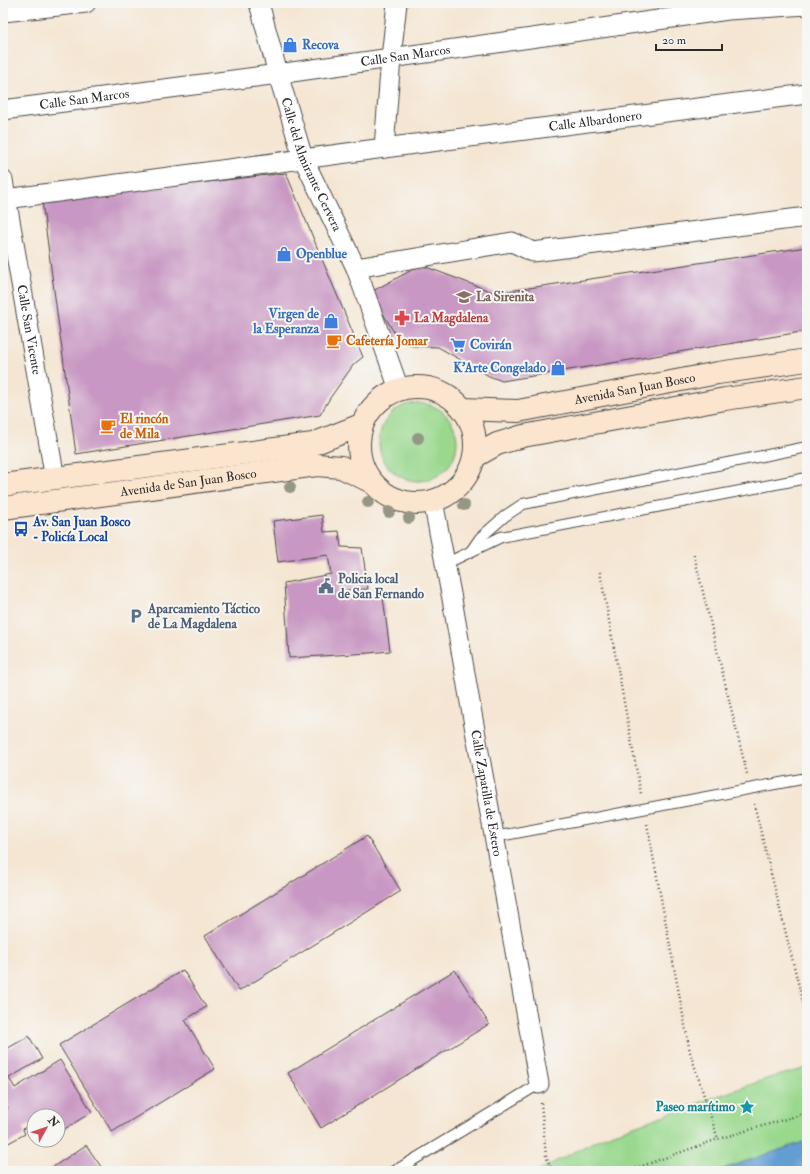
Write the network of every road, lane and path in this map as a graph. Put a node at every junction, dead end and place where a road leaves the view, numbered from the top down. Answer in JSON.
{"nodes":[{"id":1,"x":86,"y":3,"type":"edge"},
{"id":2,"x":259,"y":3,"type":"edge"},
{"id":3,"x":397,"y":3,"type":"edge"},
{"id":4,"x":807,"y":5,"type":"edge"},
{"id":5,"x":726,"y":6,"type":"edge"},
{"id":6,"x":3,"y":12,"type":"edge"},
{"id":7,"x":391,"y":58,"type":"junction"},
{"id":8,"x":278,"y":74,"type":"junction"},
{"id":9,"x":807,"y":94,"type":"edge"},
{"id":10,"x":3,"y":110,"type":"edge"},
{"id":11,"x":384,"y":148,"type":"junction"},
{"id":12,"x":303,"y":158,"type":"junction"},
{"id":13,"x":3,"y":180,"type":"edge"},
{"id":14,"x":6,"y":199,"type":"junction"},
{"id":15,"x":807,"y":217,"type":"edge"},
{"id":16,"x":356,"y":268,"type":"junction"},
{"id":17,"x":807,"y":360,"type":"edge"},
{"id":18,"x":807,"y":387,"type":"edge"},
{"id":19,"x":399,"y":389,"type":"junction"},
{"id":20,"x":463,"y":409,"type":"junction"},
{"id":21,"x":361,"y":425,"type":"junction"},
{"id":22,"x":807,"y":446,"type":"edge"},
{"id":23,"x":474,"y":457,"type":"junction"},
{"id":24,"x":807,"y":478,"type":"edge"},
{"id":25,"x":55,"y":479,"type":"junction"},
{"id":26,"x":370,"y":481,"type":"junction"},
{"id":27,"x":3,"y":485,"type":"edge"},
{"id":28,"x":433,"y":501,"type":"junction"},
{"id":29,"x":3,"y":508,"type":"edge"},
{"id":30,"x":471,"y":551,"type":"junction"},
{"id":31,"x":445,"y":564,"type":"junction"},
{"id":32,"x":600,"y":572,"type":"dead end"},
{"id":33,"x":807,"y":778,"type":"edge"},
{"id":34,"x":644,"y":809,"type":"junction"},
{"id":35,"x":494,"y":837,"type":"junction"},
{"id":36,"x":539,"y":1084,"type":"junction"},
{"id":37,"x":807,"y":1113,"type":"edge"},
{"id":38,"x":718,"y":1139,"type":"junction"},
{"id":39,"x":395,"y":1171,"type":"edge"},
{"id":40,"x":552,"y":1171,"type":"edge"},
{"id":41,"x":628,"y":1171,"type":"edge"}],
"edges":[{"from":1,"to":6,"type":"street"},
{"from":2,"to":8,"type":"street","name":"Calle del Almirante Cervera"},
{"from":3,"to":7,"type":"street"},
{"from":4,"to":5,"type":"street","name":"Calle San Marcos"},
{"from":5,"to":7,"type":"street","name":"Calle San Marcos"},
{"from":7,"to":8,"type":"street","name":"Calle San Marcos"},
{"from":7,"to":11,"type":"street"},
{"from":8,"to":10,"type":"street","name":"Calle San Marcos"},
{"from":8,"to":12,"type":"street","name":"Calle del Almirante Cervera"},
{"from":9,"to":11,"type":"street","name":"Calle Albardonero"},
{"from":11,"to":12,"type":"street","name":"Calle Albardonero"},
{"from":12,"to":14,"type":"street","name":"Calle Albardonero"},
{"from":12,"to":16,"type":"street","name":"Calle del Almirante Cervera"},
{"from":13,"to":14,"type":"street","name":"Calle San Vicente"},
{"from":14,"to":25,"type":"street","name":"Calle San Vicente"},
{"from":15,"to":16,"type":"street"},
{"from":16,"to":19,"type":"street","name":"Calle del Almirante Cervera"},
{"from":17,"to":20,"type":"street","name":"Avenida San Juan Bosco"},
{"from":18,"to":23,"type":"street","name":"Avenida San Juan Bosco"},
{"from":19,"to":20,"type":"street"},
{"from":19,"to":21,"type":"street"},
{"from":20,"to":23,"type":"street"},
{"from":21,"to":25,"type":"street","name":"Avenida de San Juan Bosco"},
{"from":21,"to":26,"type":"street"},
{"from":22,"to":30,"type":"lane"},
{"from":23,"to":28,"type":"street"},
{"from":24,"to":30,"type":"lane"},
{"from":25,"to":27,"type":"street","name":"Avenida de San Juan Bosco"},
{"from":26,"to":28,"type":"street"},
{"from":26,"to":29,"type":"street","name":"Avenida de San Juan Bosco"},
{"from":28,"to":31,"type":"street","name":"Calle Zapatilla de Estero"},
{"from":30,"to":31,"type":"lane"},
{"from":31,"to":35,"type":"street","name":"Calle Zapatilla de Estero"},
{"from":32,"to":34,"type":"path"},
{"from":33,"to":34,"type":"lane"},
{"from":34,"to":35,"type":"lane"},
{"from":34,"to":38,"type":"path"},
{"from":35,"to":36,"type":"street","name":"Calle Zapatilla de Estero"},
{"from":36,"to":39,"type":"lane"},
{"from":36,"to":40,"type":"path"},
{"from":37,"to":38,"type":"path"},
{"from":38,"to":41,"type":"path"}]}
